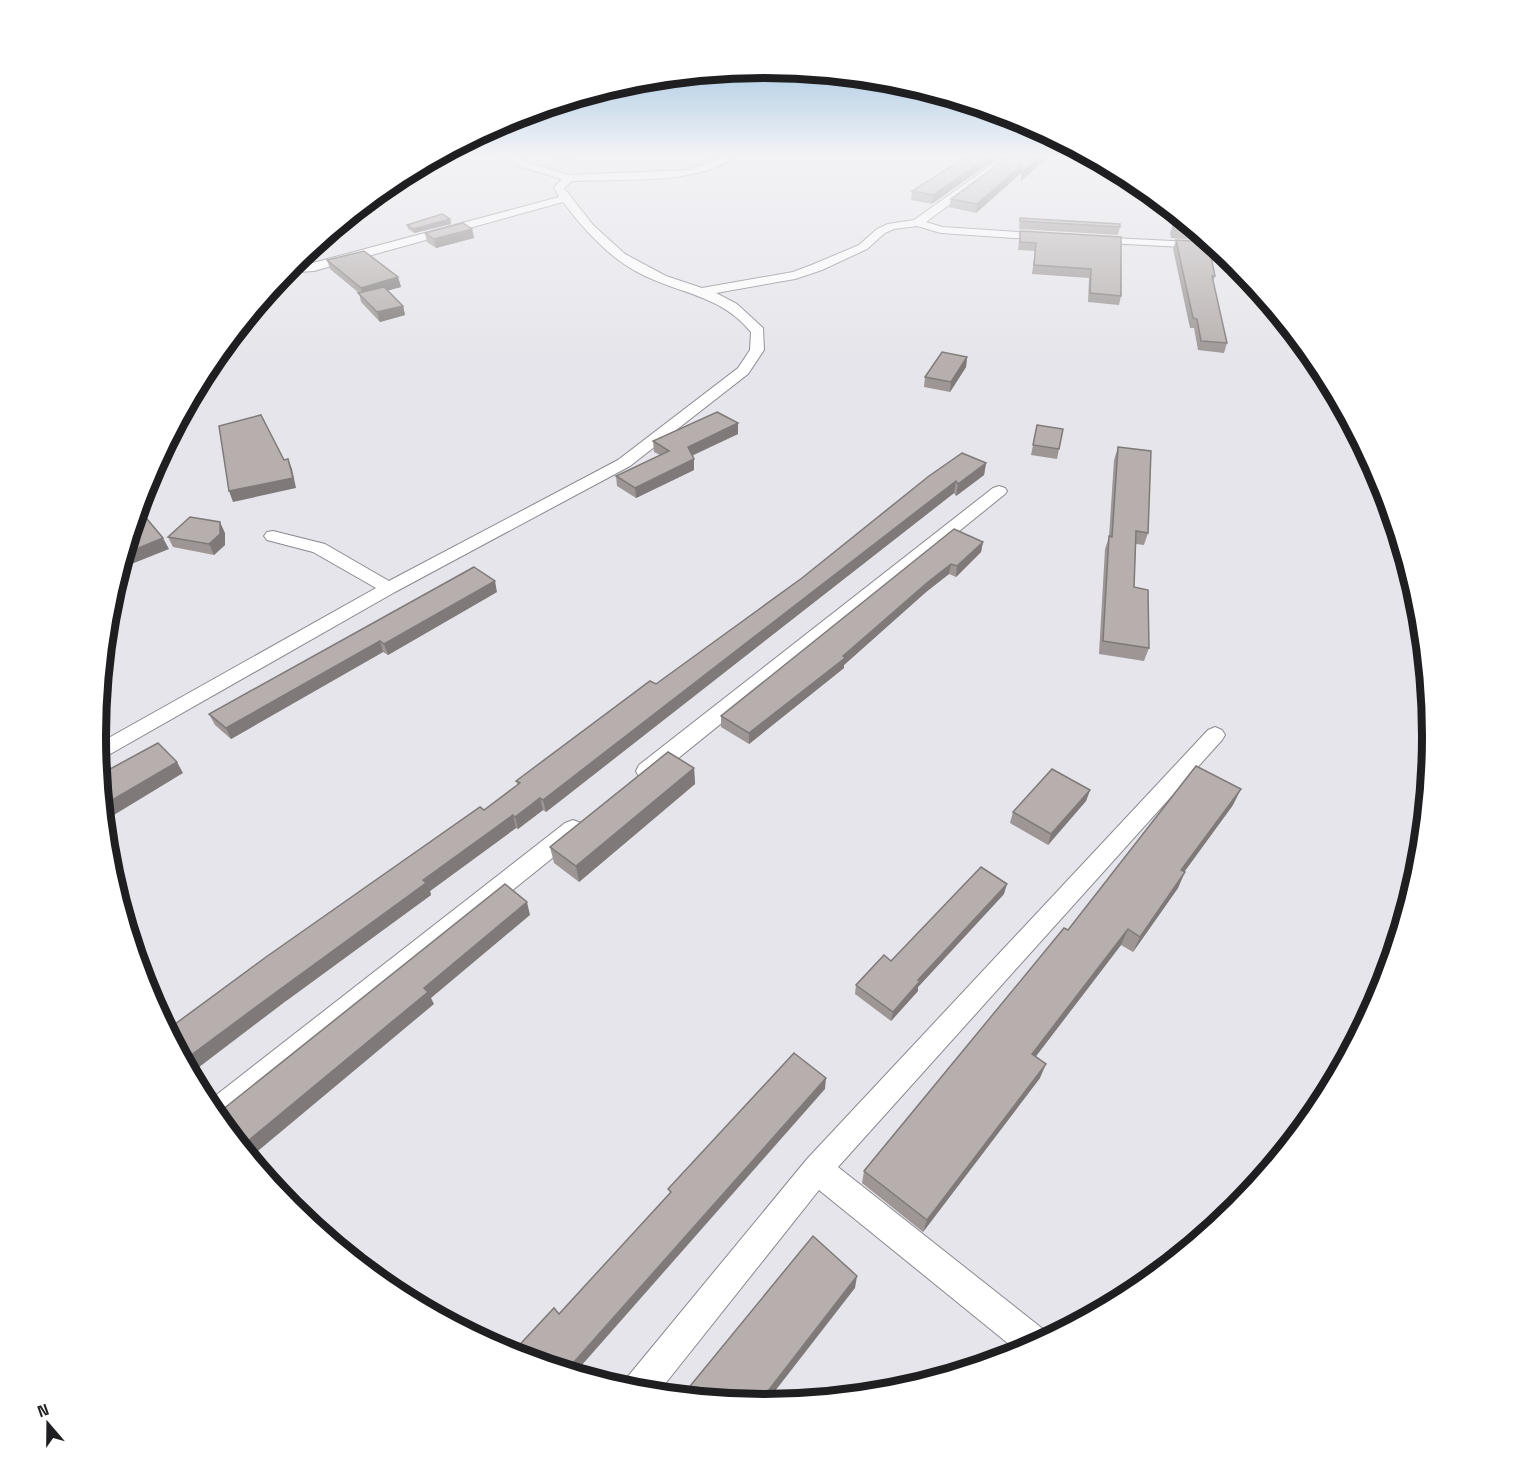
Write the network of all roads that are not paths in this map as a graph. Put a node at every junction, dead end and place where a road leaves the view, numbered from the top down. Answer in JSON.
{"nodes":[{"id":1,"x":468,"y":225,"type":"edge"},
{"id":2,"x":588,"y":225,"type":"edge"},
{"id":3,"x":907,"y":225,"type":"edge"},
{"id":4,"x":923,"y":225,"type":"edge"},
{"id":5,"x":1063,"y":238,"type":"edge"},
{"id":6,"x":1084,"y":240,"type":"edge"},
{"id":7,"x":1204,"y":246,"type":"edge"},
{"id":8,"x":301,"y":269,"type":"edge"},
{"id":9,"x":705,"y":291,"type":"junction"},
{"id":10,"x":999,"y":491,"type":"dead end"},
{"id":11,"x":273,"y":536,"type":"dead end"},
{"id":12,"x":389,"y":588,"type":"junction"},
{"id":13,"x":1215,"y":735,"type":"dead end"},
{"id":14,"x":106,"y":749,"type":"edge"},
{"id":15,"x":634,"y":781,"type":"edge"},
{"id":16,"x":588,"y":818,"type":"edge"},
{"id":17,"x":221,"y":1108,"type":"edge"},
{"id":18,"x":817,"y":1169,"type":"junction"},
{"id":19,"x":1028,"y":1339,"type":"edge"},
{"id":20,"x":645,"y":1382,"type":"edge"}],
"edges":[{"from":1,"to":8,"type":"street"},
{"from":2,"to":9,"type":"street"},
{"from":3,"to":9,"type":"street"},
{"from":4,"to":5,"type":"street"},
{"from":6,"to":7,"type":"street"},
{"from":9,"to":12,"type":"street"},
{"from":10,"to":15,"type":"street"},
{"from":11,"to":12,"type":"street"},
{"from":12,"to":14,"type":"street"},
{"from":13,"to":18,"type":"street"},
{"from":16,"to":17,"type":"street"},
{"from":18,"to":19,"type":"street"},
{"from":18,"to":20,"type":"street"}]}
